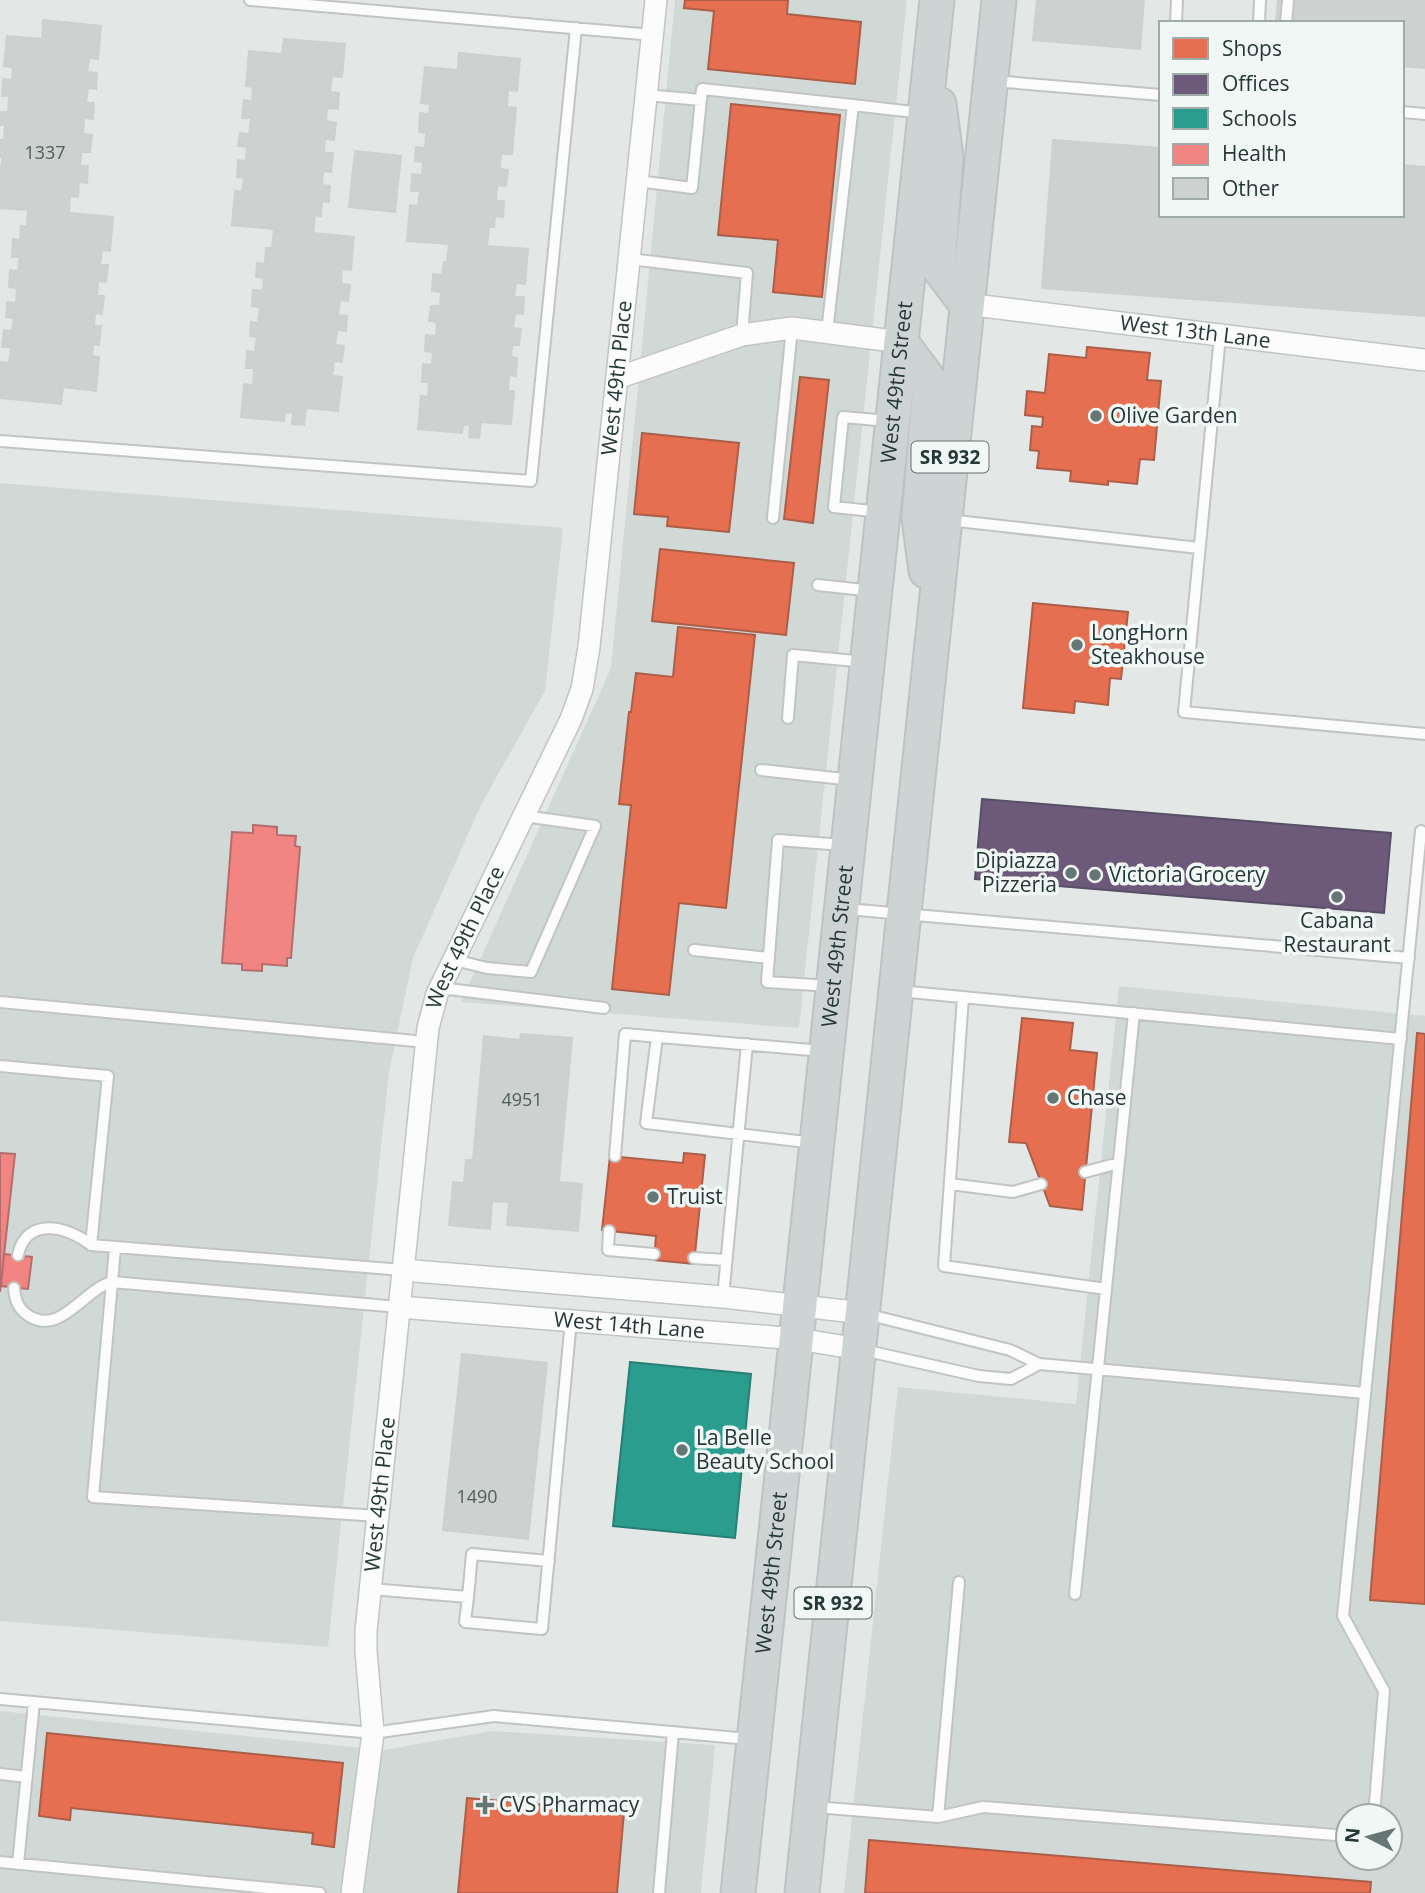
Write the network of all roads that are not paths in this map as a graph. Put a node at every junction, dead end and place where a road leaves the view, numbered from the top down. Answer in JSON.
{"nodes":[{"id":1,"x":250,"y":0,"type":"edge"},
{"id":2,"x":409,"y":0,"type":"edge"},
{"id":3,"x":656,"y":0,"type":"edge"},
{"id":4,"x":937,"y":0,"type":"edge"},
{"id":5,"x":999,"y":0,"type":"edge"},
{"id":6,"x":1177,"y":0,"type":"edge"},
{"id":7,"x":1260,"y":0,"type":"edge"},
{"id":8,"x":1288,"y":0,"type":"edge"},
{"id":9,"x":407,"y":13,"type":"junction"},
{"id":10,"x":1176,"y":21,"type":"edge"},
{"id":11,"x":1259,"y":21,"type":"edge"},
{"id":12,"x":1286,"y":21,"type":"edge"},
{"id":13,"x":576,"y":27,"type":"junction"},
{"id":14,"x":653,"y":35,"type":"junction"},
{"id":15,"x":932,"y":50,"type":"junction"},
{"id":16,"x":990,"y":81,"type":"junction"},
{"id":17,"x":646,"y":95,"type":"junction"},
{"id":18,"x":1159,"y":95,"type":"edge"},
{"id":19,"x":701,"y":100,"type":"junction"},
{"id":20,"x":853,"y":104,"type":"junction"},
{"id":21,"x":925,"y":113,"type":"junction"},
{"id":22,"x":1404,"y":113,"type":"edge"},
{"id":23,"x":1425,"y":114,"type":"edge"},
{"id":24,"x":638,"y":181,"type":"junction"},
{"id":25,"x":630,"y":259,"type":"junction"},
{"id":26,"x":966,"y":304,"type":"junction"},
{"id":27,"x":792,"y":328,"type":"junction"},
{"id":28,"x":827,"y":332,"type":"junction"},
{"id":29,"x":742,"y":335,"type":"junction"},
{"id":30,"x":1220,"y":336,"type":"junction"},
{"id":31,"x":901,"y":342,"type":"junction"},
{"id":32,"x":1425,"y":360,"type":"edge"},
{"id":33,"x":617,"y":378,"type":"junction"},
{"id":34,"x":893,"y":422,"type":"junction"},
{"id":35,"x":0,"y":441,"type":"edge"},
{"id":36,"x":884,"y":512,"type":"junction"},
{"id":37,"x":773,"y":518,"type":"dead end"},
{"id":38,"x":944,"y":520,"type":"junction"},
{"id":39,"x":1199,"y":548,"type":"junction"},
{"id":40,"x":818,"y":585,"type":"dead end"},
{"id":41,"x":875,"y":591,"type":"junction"},
{"id":42,"x":933,"y":625,"type":"junction"},
{"id":43,"x":868,"y":663,"type":"junction"},
{"id":44,"x":788,"y":718,"type":"dead end"},
{"id":45,"x":1425,"y":734,"type":"edge"},
{"id":46,"x":761,"y":770,"type":"dead end"},
{"id":47,"x":856,"y":780,"type":"junction"},
{"id":48,"x":524,"y":816,"type":"junction"},
{"id":49,"x":1421,"y":831,"type":"dead end"},
{"id":50,"x":849,"y":845,"type":"junction"},
{"id":51,"x":842,"y":908,"type":"junction"},
{"id":52,"x":903,"y":915,"type":"junction"},
{"id":53,"x":694,"y":950,"type":"dead end"},
{"id":54,"x":769,"y":958,"type":"junction"},
{"id":55,"x":1409,"y":958,"type":"junction"},
{"id":56,"x":454,"y":960,"type":"junction"},
{"id":57,"x":834,"y":986,"type":"junction"},
{"id":58,"x":440,"y":988,"type":"junction"},
{"id":59,"x":896,"y":991,"type":"junction"},
{"id":60,"x":963,"y":998,"type":"junction"},
{"id":61,"x":0,"y":1002,"type":"edge"},
{"id":62,"x":604,"y":1008,"type":"dead end"},
{"id":63,"x":1134,"y":1013,"type":"junction"},
{"id":64,"x":657,"y":1037,"type":"junction"},
{"id":65,"x":1401,"y":1039,"type":"junction"},
{"id":66,"x":426,"y":1042,"type":"junction"},
{"id":67,"x":747,"y":1044,"type":"junction"},
{"id":68,"x":828,"y":1051,"type":"junction"},
{"id":69,"x":0,"y":1066,"type":"edge"},
{"id":70,"x":738,"y":1134,"type":"junction"},
{"id":71,"x":818,"y":1144,"type":"junction"},
{"id":72,"x":615,"y":1156,"type":"dead end"},
{"id":73,"x":1119,"y":1163,"type":"junction"},
{"id":74,"x":1085,"y":1172,"type":"dead end"},
{"id":75,"x":950,"y":1184,"type":"junction"},
{"id":76,"x":1041,"y":1184,"type":"dead end"},
{"id":77,"x":609,"y":1231,"type":"dead end"},
{"id":78,"x":91,"y":1245,"type":"junction"},
{"id":79,"x":116,"y":1248,"type":"junction"},
{"id":80,"x":654,"y":1254,"type":"dead end"},
{"id":81,"x":18,"y":1255,"type":"dead end"},
{"id":82,"x":694,"y":1258,"type":"dead end"},
{"id":83,"x":726,"y":1260,"type":"junction"},
{"id":84,"x":403,"y":1270,"type":"junction"},
{"id":85,"x":112,"y":1282,"type":"junction"},
{"id":86,"x":14,"y":1287,"type":"dead end"},
{"id":87,"x":1106,"y":1289,"type":"junction"},
{"id":88,"x":723,"y":1297,"type":"junction"},
{"id":89,"x":802,"y":1304,"type":"junction"},
{"id":90,"x":399,"y":1307,"type":"junction"},
{"id":91,"x":863,"y":1313,"type":"junction"},
{"id":92,"x":571,"y":1320,"type":"junction"},
{"id":93,"x":798,"y":1339,"type":"junction"},
{"id":94,"x":859,"y":1349,"type":"junction"},
{"id":95,"x":1039,"y":1364,"type":"junction"},
{"id":96,"x":1097,"y":1370,"type":"junction"},
{"id":97,"x":1365,"y":1393,"type":"junction"},
{"id":98,"x":378,"y":1516,"type":"junction"},
{"id":99,"x":549,"y":1561,"type":"junction"},
{"id":100,"x":959,"y":1582,"type":"dead end"},
{"id":101,"x":370,"y":1589,"type":"junction"},
{"id":102,"x":1075,"y":1594,"type":"dead end"},
{"id":103,"x":468,"y":1597,"type":"junction"},
{"id":104,"x":0,"y":1699,"type":"edge"},
{"id":105,"x":34,"y":1702,"type":"junction"},
{"id":106,"x":373,"y":1732,"type":"junction"},
{"id":107,"x":673,"y":1732,"type":"junction"},
{"id":108,"x":755,"y":1739,"type":"junction"},
{"id":109,"x":0,"y":1774,"type":"edge"},
{"id":110,"x":27,"y":1777,"type":"junction"},
{"id":111,"x":1375,"y":1802,"type":"edge"},
{"id":112,"x":811,"y":1807,"type":"junction"},
{"id":113,"x":938,"y":1817,"type":"junction"},
{"id":114,"x":1334,"y":1835,"type":"edge"},
{"id":115,"x":0,"y":1862,"type":"edge"},
{"id":116,"x":18,"y":1864,"type":"junction"},
{"id":117,"x":320,"y":1893,"type":"edge"},
{"id":118,"x":352,"y":1893,"type":"edge"},
{"id":119,"x":659,"y":1893,"type":"edge"},
{"id":120,"x":738,"y":1893,"type":"edge"},
{"id":121,"x":802,"y":1893,"type":"edge"}],
"edges":[{"from":1,"to":9,"type":"lane"},
{"from":2,"to":9,"type":"lane"},
{"from":3,"to":14,"type":"street","name":"West 49th Place"},
{"from":4,"to":15,"type":"main road","name":"West 49th Street","number":"SR 932"},
{"from":5,"to":16,"type":"main road","number":"SR 932"},
{"from":6,"to":10,"type":"lane"},
{"from":7,"to":11,"type":"lane"},
{"from":8,"to":12,"type":"lane"},
{"from":9,"to":13,"type":"lane"},
{"from":13,"to":14,"type":"lane"},
{"from":13,"to":35,"type":"lane"},
{"from":14,"to":17,"type":"street","name":"West 49th Place"},
{"from":15,"to":21,"type":"main road","name":"West 49th Street","number":"SR 932"},
{"from":15,"to":26,"type":"main road"},
{"from":16,"to":18,"type":"lane"},
{"from":16,"to":26,"type":"main road","number":"SR 932"},
{"from":17,"to":19,"type":"lane"},
{"from":17,"to":24,"type":"street","name":"West 49th Place"},
{"from":19,"to":20,"type":"lane"},
{"from":19,"to":24,"type":"lane"},
{"from":20,"to":21,"type":"lane"},
{"from":20,"to":28,"type":"lane"},
{"from":21,"to":31,"type":"main road","name":"West 49th Street","number":"SR 932"},
{"from":22,"to":23,"type":"lane"},
{"from":24,"to":25,"type":"street","name":"West 49th Place"},
{"from":25,"to":29,"type":"lane"},
{"from":25,"to":33,"type":"street","name":"West 49th Place"},
{"from":26,"to":30,"type":"street","name":"West 13th Lane"},
{"from":26,"to":38,"type":"main road","number":"SR 932"},
{"from":27,"to":28,"type":"street"},
{"from":27,"to":29,"type":"street"},
{"from":27,"to":37,"type":"lane"},
{"from":28,"to":31,"type":"street"},
{"from":29,"to":33,"type":"street"},
{"from":30,"to":32,"type":"street","name":"West 13th Lane"},
{"from":30,"to":39,"type":"lane"},
{"from":31,"to":34,"type":"main road","name":"West 49th Street","number":"SR 932"},
{"from":31,"to":42,"type":"main road"},
{"from":33,"to":48,"type":"street","name":"West 49th Place"},
{"from":34,"to":36,"type":"main road","name":"West 49th Street","number":"SR 932"},
{"from":34,"to":36,"type":"lane"},
{"from":36,"to":41,"type":"main road","name":"West 49th Street","number":"SR 932"},
{"from":38,"to":39,"type":"lane"},
{"from":38,"to":42,"type":"main road","number":"SR 932"},
{"from":39,"to":45,"type":"lane"},
{"from":40,"to":41,"type":"lane"},
{"from":41,"to":43,"type":"main road","name":"West 49th Street","number":"SR 932"},
{"from":42,"to":52,"type":"main road","number":"SR 932"},
{"from":43,"to":44,"type":"lane"},
{"from":43,"to":47,"type":"main road","name":"West 49th Street","number":"SR 932"},
{"from":46,"to":47,"type":"lane"},
{"from":47,"to":50,"type":"main road","name":"West 49th Street","number":"SR 932"},
{"from":48,"to":56,"type":"street","name":"West 49th Place"},
{"from":48,"to":56,"type":"lane"},
{"from":49,"to":55,"type":"lane"},
{"from":50,"to":51,"type":"main road","name":"West 49th Street","number":"SR 932"},
{"from":50,"to":54,"type":"lane"},
{"from":51,"to":52,"type":"lane"},
{"from":51,"to":57,"type":"main road","name":"West 49th Street","number":"SR 932"},
{"from":52,"to":55,"type":"lane"},
{"from":52,"to":59,"type":"main road","number":"SR 932"},
{"from":53,"to":54,"type":"lane"},
{"from":54,"to":57,"type":"lane"},
{"from":55,"to":65,"type":"lane"},
{"from":56,"to":58,"type":"street","name":"West 49th Place"},
{"from":57,"to":68,"type":"main road","name":"West 49th Street","number":"SR 932"},
{"from":58,"to":62,"type":"lane"},
{"from":58,"to":66,"type":"street","name":"West 49th Place"},
{"from":59,"to":60,"type":"lane"},
{"from":59,"to":91,"type":"main road","number":"SR 932"},
{"from":60,"to":63,"type":"lane"},
{"from":60,"to":75,"type":"lane"},
{"from":61,"to":66,"type":"lane"},
{"from":63,"to":65,"type":"lane"},
{"from":63,"to":73,"type":"lane"},
{"from":64,"to":67,"type":"lane"},
{"from":64,"to":70,"type":"lane"},
{"from":64,"to":72,"type":"lane"},
{"from":65,"to":97,"type":"lane"},
{"from":66,"to":84,"type":"street","name":"West 49th Place"},
{"from":67,"to":68,"type":"lane"},
{"from":67,"to":70,"type":"lane"},
{"from":68,"to":71,"type":"main road","name":"West 49th Street","number":"SR 932"},
{"from":69,"to":78,"type":"lane"},
{"from":70,"to":71,"type":"lane"},
{"from":70,"to":83,"type":"lane"},
{"from":71,"to":89,"type":"main road","name":"West 49th Street","number":"SR 932"},
{"from":73,"to":74,"type":"lane"},
{"from":73,"to":87,"type":"lane"},
{"from":75,"to":76,"type":"lane"},
{"from":75,"to":87,"type":"lane"},
{"from":77,"to":80,"type":"lane"},
{"from":78,"to":79,"type":"lane"},
{"from":78,"to":81,"type":"lane"},
{"from":79,"to":84,"type":"lane"},
{"from":79,"to":85,"type":"lane"},
{"from":82,"to":83,"type":"lane"},
{"from":83,"to":88,"type":"lane"},
{"from":84,"to":88,"type":"street","name":"West 14th Lane"},
{"from":84,"to":90,"type":"street","name":"West 49th Place"},
{"from":85,"to":86,"type":"lane"},
{"from":85,"to":90,"type":"lane"},
{"from":85,"to":98,"type":"lane"},
{"from":87,"to":96,"type":"lane"},
{"from":88,"to":89,"type":"street","name":"West 14th Lane"},
{"from":89,"to":91,"type":"street","name":"West 14th Lane"},
{"from":89,"to":93,"type":"main road","name":"West 49th Street","number":"SR 932"},
{"from":90,"to":92,"type":"street","name":"West 14th Lane"},
{"from":90,"to":98,"type":"street","name":"West 49th Place"},
{"from":91,"to":94,"type":"main road","number":"SR 932"},
{"from":91,"to":95,"type":"lane"},
{"from":92,"to":93,"type":"street","name":"West 14th Lane"},
{"from":92,"to":99,"type":"lane"},
{"from":93,"to":94,"type":"street","name":"West 14th Lane"},
{"from":93,"to":108,"type":"main road","name":"West 49th Street","number":"SR 932"},
{"from":94,"to":95,"type":"lane"},
{"from":94,"to":112,"type":"main road","number":"SR 932"},
{"from":95,"to":96,"type":"lane"},
{"from":96,"to":97,"type":"lane"},
{"from":96,"to":102,"type":"lane"},
{"from":97,"to":111,"type":"lane"},
{"from":98,"to":101,"type":"street","name":"West 49th Place"},
{"from":99,"to":103,"type":"lane"},
{"from":99,"to":103,"type":"lane"},
{"from":100,"to":113,"type":"lane"},
{"from":101,"to":103,"type":"lane"},
{"from":101,"to":106,"type":"street","name":"West 49th Place"},
{"from":104,"to":105,"type":"lane"},
{"from":105,"to":106,"type":"lane"},
{"from":105,"to":110,"type":"lane"},
{"from":106,"to":107,"type":"lane"},
{"from":106,"to":118,"type":"street","name":"West 49th Place"},
{"from":107,"to":108,"type":"lane"},
{"from":107,"to":119,"type":"lane"},
{"from":108,"to":120,"type":"main road","name":"West 49th Street","number":"SR 932"},
{"from":109,"to":110,"type":"lane"},
{"from":110,"to":116,"type":"lane"},
{"from":112,"to":113,"type":"lane"},
{"from":112,"to":121,"type":"main road","number":"SR 932"},
{"from":113,"to":114,"type":"lane"},
{"from":115,"to":116,"type":"lane"},
{"from":116,"to":117,"type":"lane"}]}
